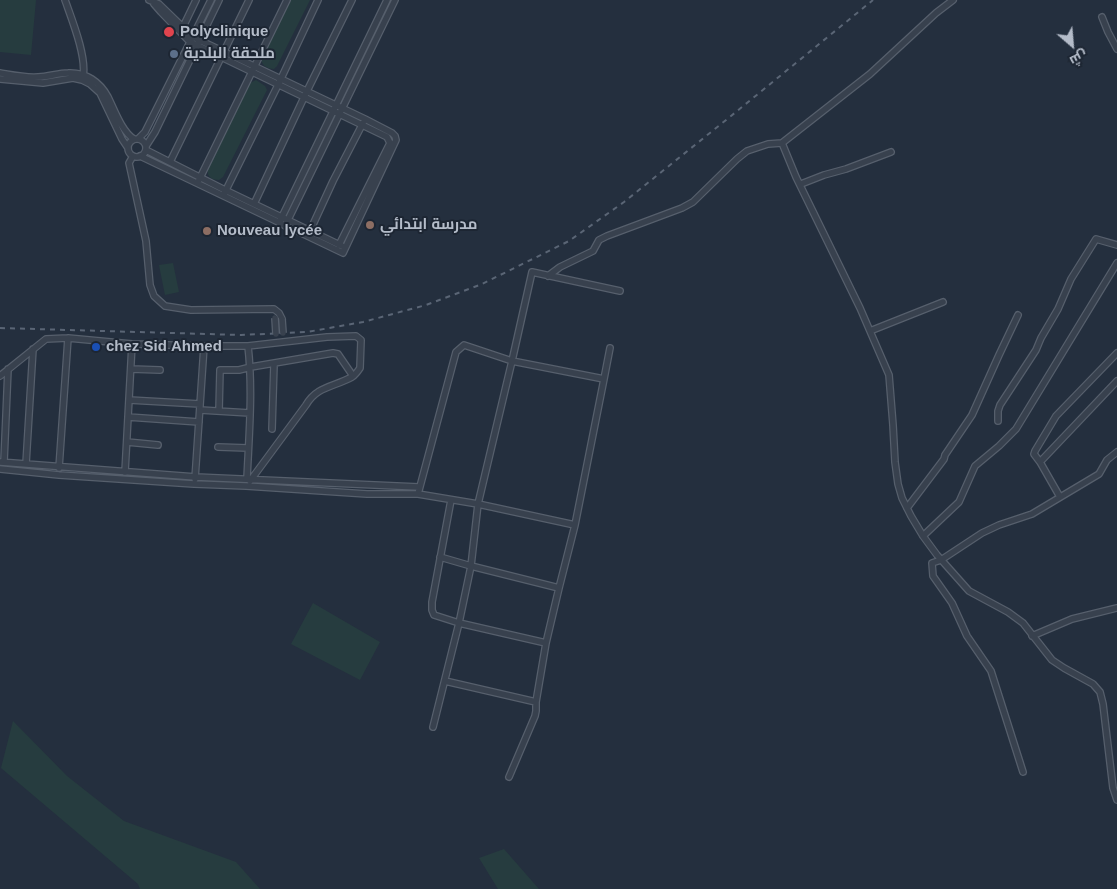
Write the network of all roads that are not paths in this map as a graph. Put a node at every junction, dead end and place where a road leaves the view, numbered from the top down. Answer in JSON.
{"nodes":[{"id":1,"x":65,"y":0,"type":"edge"},
{"id":2,"x":150,"y":0,"type":"edge"},
{"id":3,"x":196,"y":0,"type":"edge"},
{"id":4,"x":211,"y":0,"type":"edge"},
{"id":5,"x":219,"y":0,"type":"edge"},
{"id":6,"x":248,"y":0,"type":"edge"},
{"id":7,"x":287,"y":0,"type":"edge"},
{"id":8,"x":318,"y":0,"type":"edge"},
{"id":9,"x":352,"y":0,"type":"edge"},
{"id":10,"x":387,"y":0,"type":"edge"},
{"id":11,"x":394,"y":0,"type":"edge"},
{"id":12,"x":953,"y":0,"type":"edge"},
{"id":13,"x":160,"y":2,"type":"edge"},
{"id":14,"x":1102,"y":18,"type":"dead end"},
{"id":15,"x":183,"y":27,"type":"junction"},
{"id":16,"x":192,"y":40,"type":"junction"},
{"id":17,"x":198,"y":43,"type":"junction"},
{"id":18,"x":1117,"y":49,"type":"edge"},
{"id":19,"x":222,"y":54,"type":"junction"},
{"id":20,"x":253,"y":69,"type":"junction"},
{"id":21,"x":0,"y":73,"type":"edge"},
{"id":22,"x":272,"y":74,"type":"junction"},
{"id":23,"x":83,"y":77,"type":"junction"},
{"id":24,"x":0,"y":79,"type":"edge"},
{"id":25,"x":281,"y":79,"type":"junction"},
{"id":26,"x":278,"y":85,"type":"junction"},
{"id":27,"x":307,"y":91,"type":"junction"},
{"id":28,"x":304,"y":98,"type":"junction"},
{"id":29,"x":340,"y":107,"type":"junction"},
{"id":30,"x":336,"y":113,"type":"junction"},
{"id":31,"x":365,"y":119,"type":"junction"},
{"id":32,"x":361,"y":125,"type":"junction"},
{"id":33,"x":136,"y":139,"type":"junction"},
{"id":34,"x":782,"y":143,"type":"junction"},
{"id":35,"x":128,"y":148,"type":"junction"},
{"id":36,"x":146,"y":148,"type":"junction"},
{"id":37,"x":891,"y":152,"type":"dead end"},
{"id":38,"x":133,"y":156,"type":"junction"},
{"id":39,"x":140,"y":156,"type":"junction"},
{"id":40,"x":170,"y":162,"type":"junction"},
{"id":41,"x":198,"y":180,"type":"junction"},
{"id":42,"x":800,"y":184,"type":"junction"},
{"id":43,"x":224,"y":193,"type":"junction"},
{"id":44,"x":254,"y":204,"type":"junction"},
{"id":45,"x":284,"y":222,"type":"junction"},
{"id":46,"x":310,"y":231,"type":"junction"},
{"id":47,"x":339,"y":245,"type":"junction"},
{"id":48,"x":1117,"y":245,"type":"edge"},
{"id":49,"x":346,"y":248,"type":"junction"},
{"id":50,"x":1117,"y":263,"type":"edge"},
{"id":51,"x":548,"y":276,"type":"junction"},
{"id":52,"x":620,"y":291,"type":"dead end"},
{"id":53,"x":943,"y":302,"type":"dead end"},
{"id":54,"x":267,"y":309,"type":"junction"},
{"id":55,"x":1018,"y":315,"type":"dead end"},
{"id":56,"x":870,"y":331,"type":"junction"},
{"id":57,"x":68,"y":338,"type":"junction"},
{"id":58,"x":284,"y":342,"type":"junction"},
{"id":59,"x":276,"y":343,"type":"junction"},
{"id":60,"x":132,"y":344,"type":"junction"},
{"id":61,"x":204,"y":346,"type":"junction"},
{"id":62,"x":248,"y":346,"type":"junction"},
{"id":63,"x":610,"y":348,"type":"dead end"},
{"id":64,"x":33,"y":349,"type":"junction"},
{"id":65,"x":1117,"y":352,"type":"edge"},
{"id":66,"x":512,"y":361,"type":"junction"},
{"id":67,"x":274,"y":364,"type":"junction"},
{"id":68,"x":250,"y":367,"type":"junction"},
{"id":69,"x":8,"y":369,"type":"junction"},
{"id":70,"x":131,"y":369,"type":"junction"},
{"id":71,"x":160,"y":370,"type":"dead end"},
{"id":72,"x":0,"y":376,"type":"edge"},
{"id":73,"x":353,"y":376,"type":"junction"},
{"id":74,"x":604,"y":379,"type":"junction"},
{"id":75,"x":1117,"y":382,"type":"edge"},
{"id":76,"x":129,"y":400,"type":"junction"},
{"id":77,"x":200,"y":407,"type":"junction"},
{"id":78,"x":219,"y":411,"type":"junction"},
{"id":79,"x":250,"y":413,"type":"junction"},
{"id":80,"x":128,"y":417,"type":"junction"},
{"id":81,"x":998,"y":421,"type":"dead end"},
{"id":82,"x":200,"y":422,"type":"junction"},
{"id":83,"x":272,"y":429,"type":"dead end"},
{"id":84,"x":127,"y":442,"type":"junction"},
{"id":85,"x":158,"y":445,"type":"dead end"},
{"id":86,"x":218,"y":447,"type":"dead end"},
{"id":87,"x":248,"y":448,"type":"junction"},
{"id":88,"x":1117,"y":452,"type":"edge"},
{"id":89,"x":2,"y":462,"type":"edge"},
{"id":90,"x":1040,"y":462,"type":"junction"},
{"id":91,"x":26,"y":464,"type":"junction"},
{"id":92,"x":60,"y":467,"type":"junction"},
{"id":93,"x":0,"y":469,"type":"edge"},
{"id":94,"x":125,"y":472,"type":"junction"},
{"id":95,"x":58,"y":475,"type":"junction"},
{"id":96,"x":196,"y":477,"type":"junction"},
{"id":97,"x":248,"y":482,"type":"junction"},
{"id":98,"x":194,"y":484,"type":"junction"},
{"id":99,"x":419,"y":487,"type":"junction"},
{"id":100,"x":418,"y":494,"type":"junction"},
{"id":101,"x":1060,"y":496,"type":"junction"},
{"id":102,"x":451,"y":500,"type":"junction"},
{"id":103,"x":478,"y":504,"type":"junction"},
{"id":104,"x":907,"y":508,"type":"junction"},
{"id":105,"x":575,"y":525,"type":"junction"},
{"id":106,"x":923,"y":536,"type":"junction"},
{"id":107,"x":440,"y":557,"type":"junction"},
{"id":108,"x":941,"y":560,"type":"junction"},
{"id":109,"x":471,"y":566,"type":"junction"},
{"id":110,"x":559,"y":588,"type":"junction"},
{"id":111,"x":1117,"y":608,"type":"edge"},
{"id":112,"x":459,"y":623,"type":"junction"},
{"id":113,"x":1032,"y":636,"type":"junction"},
{"id":114,"x":546,"y":643,"type":"junction"},
{"id":115,"x":444,"y":681,"type":"junction"},
{"id":116,"x":536,"y":702,"type":"junction"},
{"id":117,"x":433,"y":727,"type":"dead end"},
{"id":118,"x":1023,"y":772,"type":"dead end"},
{"id":119,"x":509,"y":777,"type":"dead end"},
{"id":120,"x":1117,"y":800,"type":"edge"}],
"edges":[{"from":1,"to":23,"type":"street"},
{"from":2,"to":13,"type":"street"},
{"from":2,"to":16,"type":"street"},
{"from":3,"to":15,"type":"street"},
{"from":4,"to":16,"type":"street"},
{"from":5,"to":17,"type":"street"},
{"from":6,"to":19,"type":"street"},
{"from":7,"to":20,"type":"street"},
{"from":8,"to":25,"type":"street"},
{"from":9,"to":27,"type":"street"},
{"from":10,"to":29,"type":"street"},
{"from":11,"to":29,"type":"street"},
{"from":12,"to":34,"type":"street"},
{"from":13,"to":15,"type":"street"},
{"from":14,"to":18,"type":"street"},
{"from":15,"to":16,"type":"street"},
{"from":16,"to":17,"type":"street"},
{"from":16,"to":33,"type":"street"},
{"from":17,"to":19,"type":"street"},
{"from":17,"to":36,"type":"street"},
{"from":19,"to":20,"type":"street"},
{"from":19,"to":40,"type":"street"},
{"from":20,"to":22,"type":"street"},
{"from":20,"to":26,"type":"street"},
{"from":20,"to":41,"type":"street"},
{"from":21,"to":23,"type":"street"},
{"from":22,"to":25,"type":"street"},
{"from":22,"to":26,"type":"street"},
{"from":23,"to":24,"type":"street"},
{"from":23,"to":33,"type":"street"},
{"from":23,"to":35,"type":"street"},
{"from":25,"to":26,"type":"street"},
{"from":25,"to":27,"type":"street"},
{"from":26,"to":28,"type":"street"},
{"from":26,"to":43,"type":"street"},
{"from":27,"to":28,"type":"street"},
{"from":27,"to":29,"type":"street"},
{"from":28,"to":30,"type":"street"},
{"from":28,"to":44,"type":"street"},
{"from":29,"to":30,"type":"street"},
{"from":29,"to":31,"type":"street"},
{"from":30,"to":32,"type":"street"},
{"from":30,"to":45,"type":"street"},
{"from":31,"to":32,"type":"street"},
{"from":31,"to":49,"type":"street"},
{"from":32,"to":46,"type":"street"},
{"from":32,"to":47,"type":"street"},
{"from":33,"to":35,"type":"street"},
{"from":33,"to":36,"type":"street"},
{"from":34,"to":42,"type":"street"},
{"from":34,"to":51,"type":"street"},
{"from":35,"to":38,"type":"street"},
{"from":36,"to":39,"type":"street"},
{"from":36,"to":40,"type":"street"},
{"from":37,"to":42,"type":"street"},
{"from":38,"to":39,"type":"street"},
{"from":38,"to":54,"type":"street"},
{"from":39,"to":41,"type":"street"},
{"from":40,"to":41,"type":"street"},
{"from":41,"to":43,"type":"street"},
{"from":42,"to":56,"type":"street"},
{"from":43,"to":44,"type":"street"},
{"from":43,"to":45,"type":"street"},
{"from":44,"to":45,"type":"street"},
{"from":45,"to":46,"type":"street"},
{"from":45,"to":49,"type":"street"},
{"from":46,"to":47,"type":"street"},
{"from":47,"to":49,"type":"street"},
{"from":48,"to":81,"type":"street"},
{"from":50,"to":106,"type":"street"},
{"from":51,"to":52,"type":"street"},
{"from":51,"to":66,"type":"street"},
{"from":53,"to":56,"type":"street"},
{"from":54,"to":58,"type":"street","bridge":true},
{"from":54,"to":59,"type":"street","bridge":true},
{"from":55,"to":104,"type":"street"},
{"from":56,"to":104,"type":"street"},
{"from":57,"to":60,"type":"street"},
{"from":57,"to":64,"type":"street"},
{"from":57,"to":92,"type":"street"},
{"from":58,"to":59,"type":"street"},
{"from":58,"to":73,"type":"street"},
{"from":59,"to":62,"type":"street"},
{"from":60,"to":61,"type":"street"},
{"from":60,"to":70,"type":"street"},
{"from":61,"to":62,"type":"street"},
{"from":61,"to":77,"type":"street"},
{"from":62,"to":68,"type":"street"},
{"from":63,"to":74,"type":"street"},
{"from":64,"to":69,"type":"street"},
{"from":64,"to":91,"type":"street"},
{"from":65,"to":90,"type":"street"},
{"from":66,"to":74,"type":"street"},
{"from":66,"to":99,"type":"street"},
{"from":66,"to":103,"type":"street"},
{"from":67,"to":68,"type":"street"},
{"from":67,"to":73,"type":"street"},
{"from":67,"to":83,"type":"street"},
{"from":68,"to":78,"type":"street"},
{"from":68,"to":79,"type":"street"},
{"from":69,"to":72,"type":"street"},
{"from":69,"to":89,"type":"street"},
{"from":70,"to":71,"type":"street"},
{"from":70,"to":76,"type":"street"},
{"from":73,"to":97,"type":"street"},
{"from":74,"to":105,"type":"street"},
{"from":75,"to":90,"type":"street"},
{"from":76,"to":77,"type":"street"},
{"from":76,"to":80,"type":"street"},
{"from":77,"to":78,"type":"street"},
{"from":77,"to":82,"type":"street"},
{"from":78,"to":79,"type":"street"},
{"from":79,"to":87,"type":"street"},
{"from":80,"to":82,"type":"street"},
{"from":80,"to":84,"type":"street"},
{"from":82,"to":96,"type":"street"},
{"from":84,"to":85,"type":"street"},
{"from":84,"to":94,"type":"street"},
{"from":86,"to":87,"type":"street"},
{"from":87,"to":97,"type":"street"},
{"from":88,"to":101,"type":"street"},
{"from":89,"to":91,"type":"street"},
{"from":90,"to":101,"type":"street"},
{"from":91,"to":92,"type":"street"},
{"from":92,"to":94,"type":"street"},
{"from":92,"to":95,"type":"street"},
{"from":93,"to":95,"type":"street"},
{"from":94,"to":96,"type":"street"},
{"from":95,"to":98,"type":"street"},
{"from":96,"to":97,"type":"street"},
{"from":96,"to":98,"type":"street"},
{"from":97,"to":98,"type":"street"},
{"from":97,"to":99,"type":"street"},
{"from":97,"to":100,"type":"street"},
{"from":99,"to":100,"type":"street"},
{"from":100,"to":102,"type":"street"},
{"from":101,"to":108,"type":"street"},
{"from":102,"to":103,"type":"street"},
{"from":102,"to":107,"type":"street"},
{"from":103,"to":105,"type":"street"},
{"from":103,"to":109,"type":"street"},
{"from":104,"to":106,"type":"street"},
{"from":105,"to":110,"type":"street"},
{"from":106,"to":108,"type":"street"},
{"from":107,"to":109,"type":"street"},
{"from":107,"to":112,"type":"street"},
{"from":108,"to":113,"type":"street"},
{"from":108,"to":118,"type":"street"},
{"from":109,"to":110,"type":"street"},
{"from":109,"to":112,"type":"street"},
{"from":110,"to":114,"type":"street"},
{"from":111,"to":113,"type":"street"},
{"from":112,"to":114,"type":"street"},
{"from":112,"to":115,"type":"street"},
{"from":113,"to":120,"type":"street"},
{"from":114,"to":116,"type":"street"},
{"from":115,"to":116,"type":"street"},
{"from":115,"to":117,"type":"street"},
{"from":116,"to":119,"type":"street"}]}
